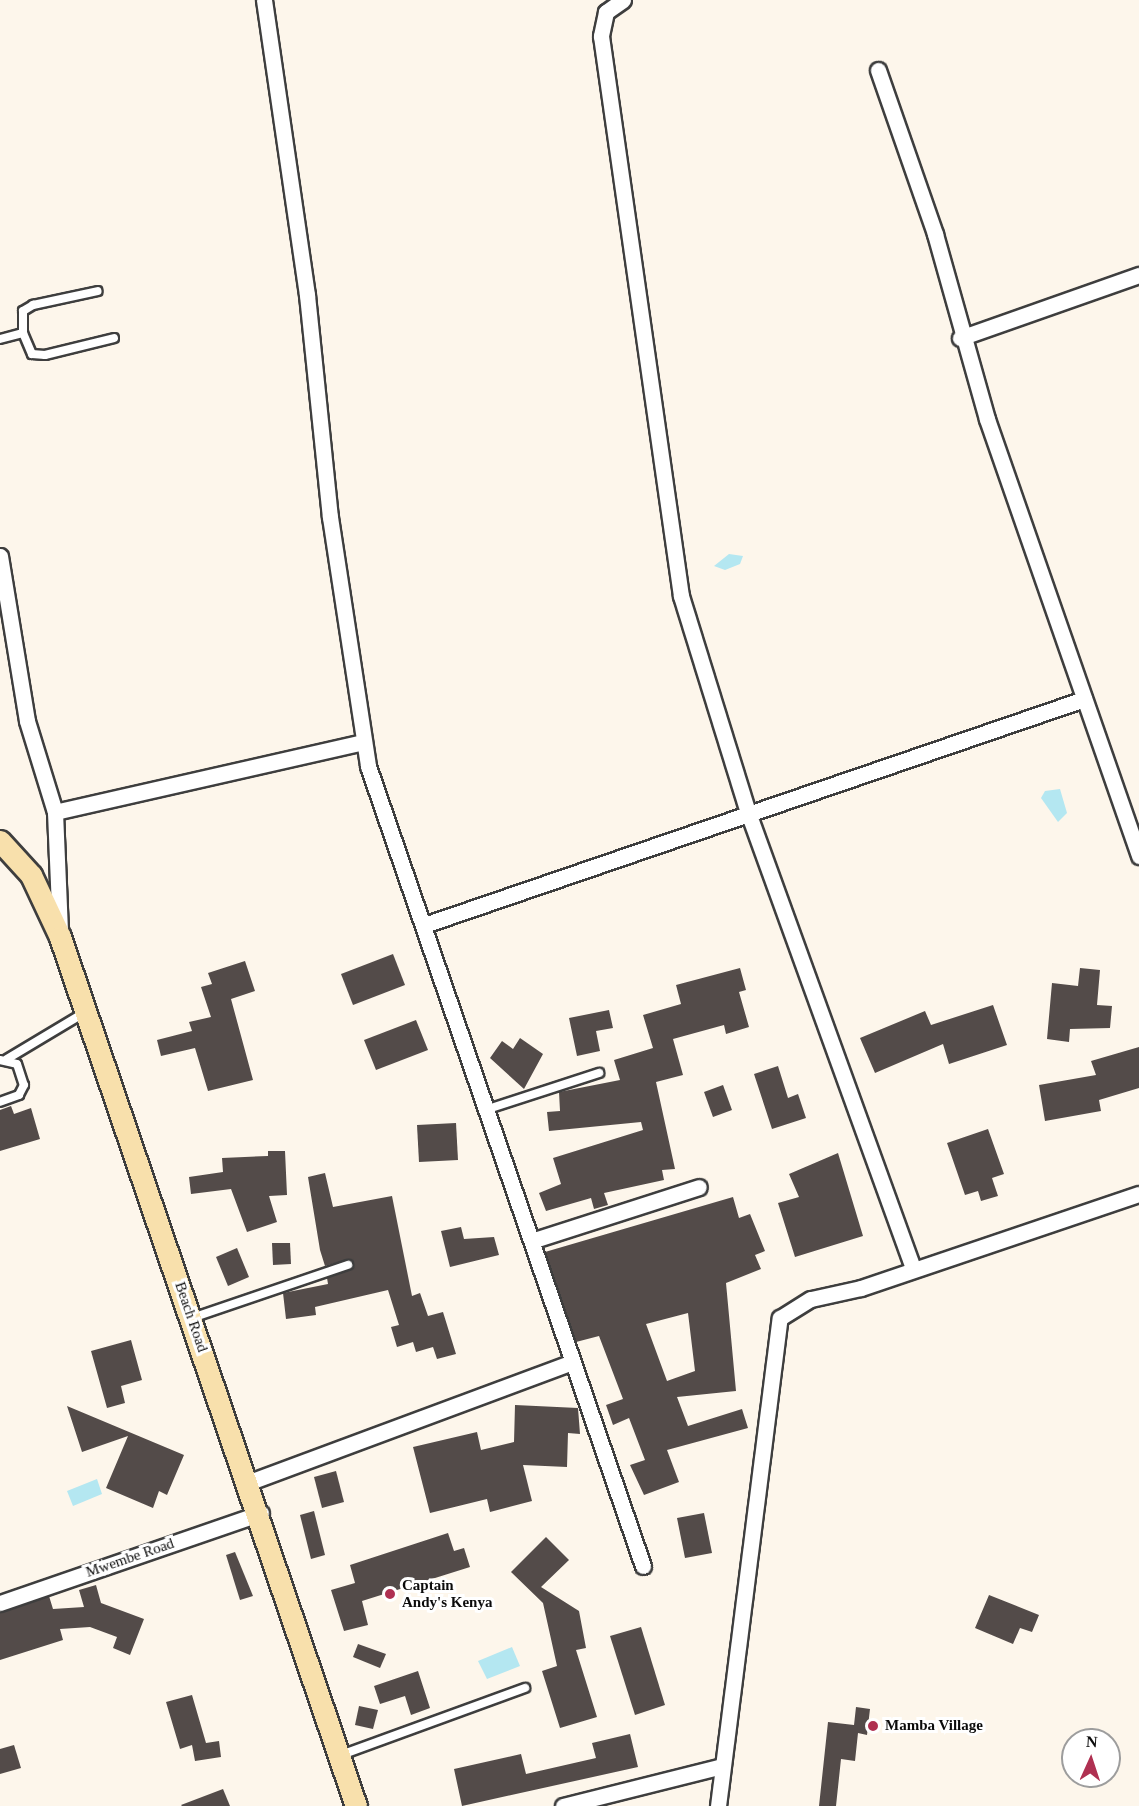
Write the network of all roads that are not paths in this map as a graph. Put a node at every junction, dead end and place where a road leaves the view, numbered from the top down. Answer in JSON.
{"nodes":[{"id":1,"x":264,"y":0,"type":"edge"},
{"id":2,"x":623,"y":0,"type":"edge"},
{"id":3,"x":878,"y":70,"type":"dead end"},
{"id":4,"x":1139,"y":275,"type":"edge"},
{"id":5,"x":98,"y":291,"type":"dead end"},
{"id":6,"x":23,"y":333,"type":"junction"},
{"id":7,"x":960,"y":338,"type":"junction"},
{"id":8,"x":0,"y":339,"type":"edge"},
{"id":9,"x":114,"y":339,"type":"dead end"},
{"id":10,"x":0,"y":556,"type":"edge"},
{"id":11,"x":1084,"y":699,"type":"junction"},
{"id":12,"x":363,"y":742,"type":"junction"},
{"id":13,"x":55,"y":812,"type":"junction"},
{"id":14,"x":749,"y":815,"type":"junction"},
{"id":15,"x":0,"y":842,"type":"edge"},
{"id":16,"x":1139,"y":856,"type":"edge"},
{"id":17,"x":424,"y":925,"type":"junction"},
{"id":18,"x":60,"y":937,"type":"junction"},
{"id":19,"x":86,"y":1012,"type":"junction"},
{"id":20,"x":3,"y":1060,"type":"edge"},
{"id":21,"x":599,"y":1073,"type":"dead end"},
{"id":22,"x":0,"y":1102,"type":"edge"},
{"id":23,"x":488,"y":1109,"type":"junction"},
{"id":24,"x":699,"y":1187,"type":"dead end"},
{"id":25,"x":1139,"y":1194,"type":"edge"},
{"id":26,"x":534,"y":1240,"type":"junction"},
{"id":27,"x":348,"y":1265,"type":"dead end"},
{"id":28,"x":913,"y":1269,"type":"junction"},
{"id":29,"x":191,"y":1318,"type":"junction"},
{"id":30,"x":569,"y":1363,"type":"junction"},
{"id":31,"x":247,"y":1483,"type":"junction"},
{"id":32,"x":261,"y":1513,"type":"junction"},
{"id":33,"x":643,"y":1566,"type":"dead end"},
{"id":34,"x":0,"y":1603,"type":"edge"},
{"id":35,"x":525,"y":1688,"type":"dead end"},
{"id":36,"x":340,"y":1755,"type":"junction"},
{"id":37,"x":722,"y":1766,"type":"junction"},
{"id":38,"x":356,"y":1806,"type":"edge"},
{"id":39,"x":563,"y":1806,"type":"edge"},
{"id":40,"x":718,"y":1806,"type":"edge"}],
"edges":[{"from":1,"to":12,"type":"street"},
{"from":2,"to":14,"type":"street"},
{"from":3,"to":7,"type":"street"},
{"from":4,"to":7,"type":"street"},
{"from":5,"to":6,"type":"lane"},
{"from":6,"to":8,"type":"lane"},
{"from":6,"to":9,"type":"lane"},
{"from":7,"to":11,"type":"street"},
{"from":10,"to":13,"type":"street"},
{"from":11,"to":14,"type":"street"},
{"from":11,"to":16,"type":"street"},
{"from":12,"to":13,"type":"street"},
{"from":12,"to":17,"type":"street"},
{"from":13,"to":18,"type":"street"},
{"from":14,"to":17,"type":"street"},
{"from":14,"to":28,"type":"street"},
{"from":15,"to":18,"type":"main road","name":"Beach Road"},
{"from":17,"to":23,"type":"street"},
{"from":18,"to":19,"type":"main road","name":"Beach Road"},
{"from":19,"to":20,"type":"lane"},
{"from":19,"to":29,"type":"main road","name":"Beach Road"},
{"from":20,"to":22,"type":"lane"},
{"from":21,"to":23,"type":"lane"},
{"from":23,"to":26,"type":"street"},
{"from":24,"to":26,"type":"street"},
{"from":25,"to":28,"type":"street"},
{"from":26,"to":30,"type":"street"},
{"from":27,"to":29,"type":"lane"},
{"from":28,"to":37,"type":"street"},
{"from":29,"to":31,"type":"main road","name":"Beach Road"},
{"from":30,"to":31,"type":"street"},
{"from":30,"to":33,"type":"street"},
{"from":31,"to":32,"type":"main road","name":"Beach Road"},
{"from":32,"to":34,"type":"street","name":"Mwembe Road"},
{"from":32,"to":36,"type":"main road","name":"Beach Road"},
{"from":35,"to":36,"type":"lane"},
{"from":36,"to":38,"type":"main road","name":"Beach Road"},
{"from":37,"to":39,"type":"street"},
{"from":37,"to":40,"type":"street"}]}
